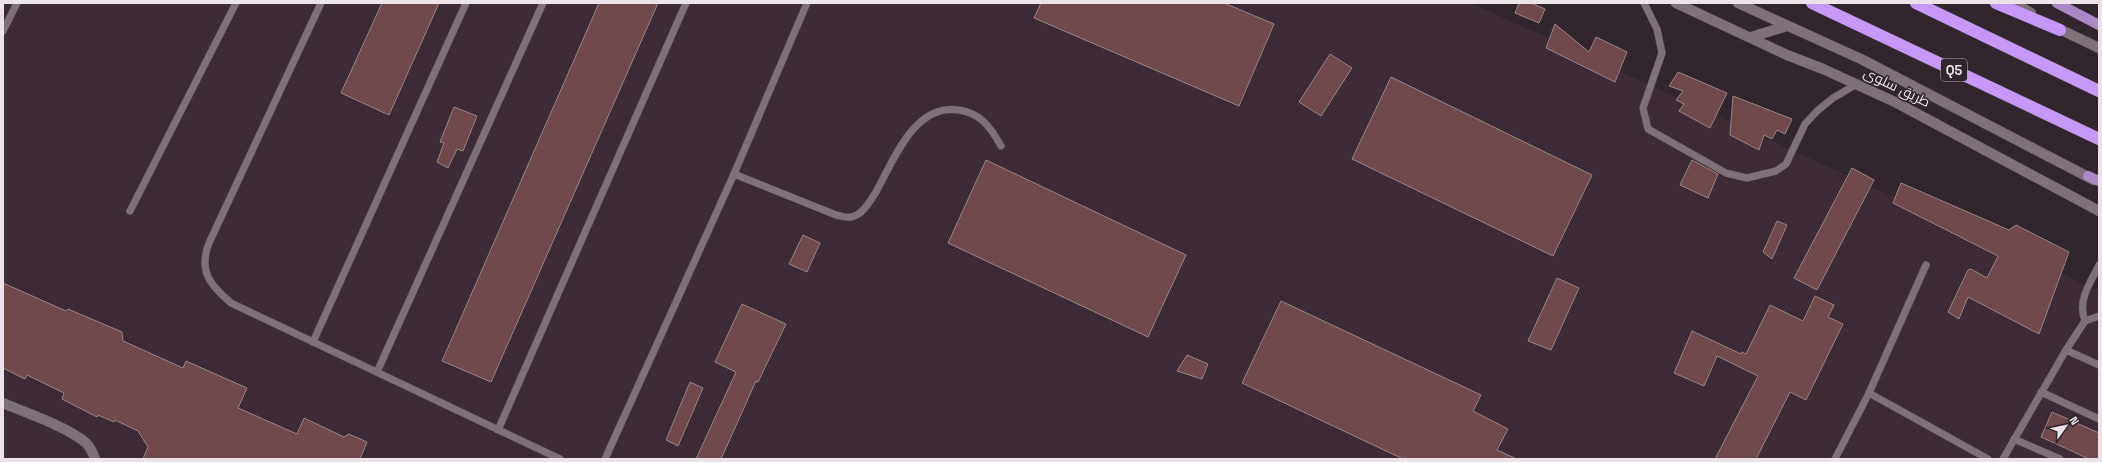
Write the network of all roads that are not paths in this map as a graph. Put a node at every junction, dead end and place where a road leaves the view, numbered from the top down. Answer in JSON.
{"nodes":[{"id":1,"x":17,"y":3,"type":"edge"},
{"id":2,"x":236,"y":3,"type":"edge"},
{"id":3,"x":320,"y":3,"type":"edge"},
{"id":4,"x":466,"y":3,"type":"edge"},
{"id":5,"x":543,"y":3,"type":"edge"},
{"id":6,"x":686,"y":3,"type":"edge"},
{"id":7,"x":807,"y":3,"type":"edge"},
{"id":8,"x":1644,"y":3,"type":"edge"},
{"id":9,"x":1676,"y":3,"type":"edge"},
{"id":10,"x":1738,"y":3,"type":"edge"},
{"id":11,"x":1812,"y":3,"type":"edge"},
{"id":12,"x":1916,"y":3,"type":"edge"},
{"id":13,"x":1996,"y":3,"type":"edge"},
{"id":14,"x":2014,"y":3,"type":"edge"},
{"id":15,"x":2057,"y":3,"type":"edge"},
{"id":16,"x":1787,"y":26,"type":"junction"},
{"id":17,"x":2099,"y":26,"type":"edge"},
{"id":18,"x":2060,"y":30,"type":"junction"},
{"id":19,"x":3,"y":31,"type":"edge"},
{"id":20,"x":1751,"y":37,"type":"junction"},
{"id":21,"x":2099,"y":48,"type":"edge"},
{"id":22,"x":1857,"y":84,"type":"junction"},
{"id":23,"x":2099,"y":92,"type":"edge"},
{"id":24,"x":2097,"y":138,"type":"edge"},
{"id":25,"x":1001,"y":146,"type":"dead end"},
{"id":26,"x":734,"y":174,"type":"junction"},
{"id":27,"x":2088,"y":176,"type":"joint"},
{"id":28,"x":2099,"y":182,"type":"edge"},
{"id":29,"x":130,"y":211,"type":"dead end"},
{"id":30,"x":2099,"y":211,"type":"edge"},
{"id":31,"x":1926,"y":265,"type":"dead end"},
{"id":32,"x":2099,"y":265,"type":"edge"},
{"id":33,"x":2099,"y":316,"type":"edge"},
{"id":34,"x":2084,"y":321,"type":"junction"},
{"id":35,"x":313,"y":342,"type":"junction"},
{"id":36,"x":2066,"y":350,"type":"junction"},
{"id":37,"x":2099,"y":365,"type":"edge"},
{"id":38,"x":377,"y":372,"type":"junction"},
{"id":39,"x":2041,"y":392,"type":"junction"},
{"id":40,"x":1869,"y":393,"type":"junction"},
{"id":41,"x":3,"y":403,"type":"edge"},
{"id":42,"x":2099,"y":419,"type":"edge"},
{"id":43,"x":498,"y":430,"type":"junction"},
{"id":44,"x":2014,"y":439,"type":"junction"},
{"id":45,"x":95,"y":459,"type":"edge"},
{"id":46,"x":560,"y":459,"type":"edge"},
{"id":47,"x":605,"y":459,"type":"edge"},
{"id":48,"x":1835,"y":459,"type":"edge"},
{"id":49,"x":1988,"y":459,"type":"edge"},
{"id":50,"x":2003,"y":459,"type":"edge"},
{"id":51,"x":2060,"y":459,"type":"edge"}],
"edges":[{"from":1,"to":19,"type":"lane"},
{"from":2,"to":29,"type":"lane"},
{"from":3,"to":35,"type":"lane"},
{"from":4,"to":35,"type":"lane"},
{"from":5,"to":38,"type":"lane"},
{"from":6,"to":43,"type":"lane"},
{"from":7,"to":26,"type":"lane"},
{"from":8,"to":22,"type":"lane"},
{"from":9,"to":20,"type":"street","name":"طريق سلوى"},
{"from":10,"to":16,"type":"street","name":"طريق سلوى"},
{"from":11,"to":24,"type":"highway","number":"Q5"},
{"from":12,"to":23,"type":"highway"},
{"from":13,"to":18,"type":"highway"},
{"from":14,"to":18,"type":"street"},
{"from":15,"to":17,"type":"main road"},
{"from":16,"to":20,"type":"street"},
{"from":16,"to":27,"type":"street","name":"طريق سلوى"},
{"from":18,"to":21,"type":"street"},
{"from":20,"to":22,"type":"street","name":"طريق سلوى"},
{"from":22,"to":30,"type":"street","name":"طريق سلوى"},
{"from":25,"to":26,"type":"lane"},
{"from":26,"to":47,"type":"lane"},
{"from":27,"to":28,"type":"main road"},
{"from":31,"to":40,"type":"lane"},
{"from":32,"to":34,"type":"lane"},
{"from":33,"to":34,"type":"lane"},
{"from":34,"to":36,"type":"lane"},
{"from":35,"to":38,"type":"lane"},
{"from":36,"to":37,"type":"lane"},
{"from":36,"to":39,"type":"lane"},
{"from":38,"to":43,"type":"lane"},
{"from":39,"to":42,"type":"lane"},
{"from":39,"to":44,"type":"lane"},
{"from":40,"to":48,"type":"lane"},
{"from":40,"to":49,"type":"lane"},
{"from":41,"to":45,"type":"street"},
{"from":43,"to":46,"type":"lane"},
{"from":44,"to":50,"type":"lane"},
{"from":44,"to":51,"type":"lane"}]}
